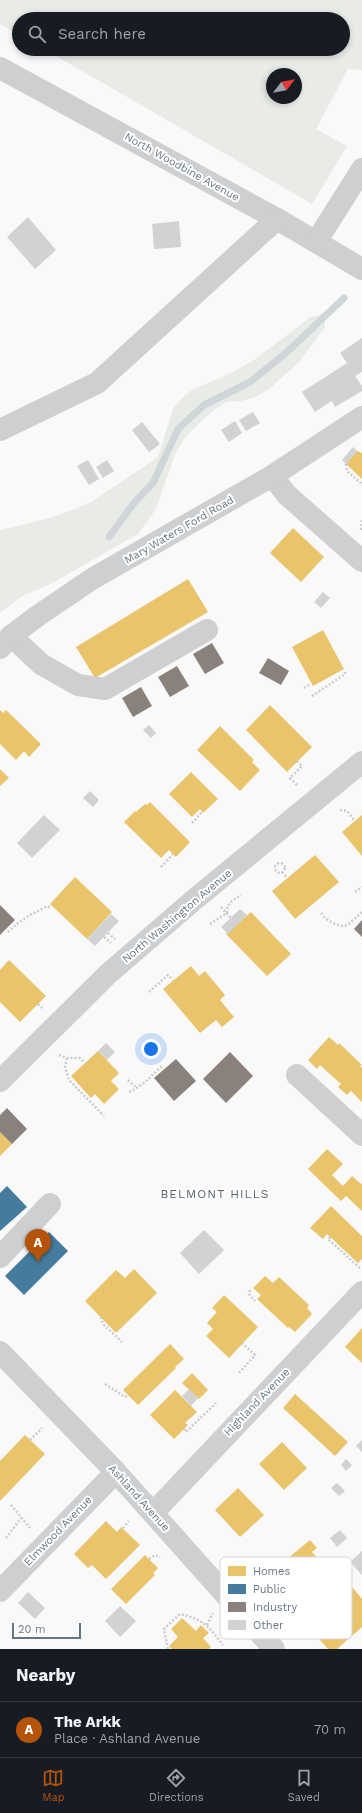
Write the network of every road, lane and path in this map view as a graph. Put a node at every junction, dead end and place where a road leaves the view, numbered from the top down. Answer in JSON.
{"nodes":[{"id":1,"x":0,"y":68,"type":"edge"},
{"id":2,"x":362,"y":169,"type":"edge"},
{"id":3,"x":277,"y":219,"type":"junction"},
{"id":4,"x":316,"y":242,"type":"junction"},
{"id":5,"x":362,"y":268,"type":"edge"},
{"id":6,"x":362,"y":417,"type":"edge"},
{"id":7,"x":0,"y":430,"type":"edge"},
{"id":8,"x":346,"y":464,"type":"dead end"},
{"id":9,"x":272,"y":476,"type":"junction"},
{"id":10,"x":362,"y":484,"type":"edge"},
{"id":11,"x":362,"y":561,"type":"edge"},
{"id":12,"x":207,"y":630,"type":"dead end"},
{"id":13,"x":6,"y":642,"type":"edge"},
{"id":14,"x":345,"y":670,"type":"dead end"},
{"id":15,"x":311,"y":684,"type":"dead end"},
{"id":16,"x":304,"y":688,"type":"dead end"},
{"id":17,"x":312,"y":696,"type":"dead end"},
{"id":18,"x":297,"y":761,"type":"dead end"},
{"id":19,"x":362,"y":762,"type":"edge"},
{"id":20,"x":302,"y":766,"type":"dead end"},
{"id":21,"x":202,"y":812,"type":"dead end"},
{"id":22,"x":192,"y":823,"type":"dead end"},
{"id":23,"x":173,"y":854,"type":"dead end"},
{"id":24,"x":161,"y":867,"type":"dead end"},
{"id":25,"x":282,"y":872,"type":"dead end"},
{"id":26,"x":287,"y":878,"type":"dead end"},
{"id":27,"x":362,"y":886,"type":"edge"},
{"id":28,"x":355,"y":892,"type":"dead end"},
{"id":29,"x":240,"y":895,"type":"dead end"},
{"id":30,"x":50,"y":909,"type":"dead end"},
{"id":31,"x":362,"y":912,"type":"edge"},
{"id":32,"x":321,"y":913,"type":"dead end"},
{"id":33,"x":210,"y":924,"type":"dead end"},
{"id":34,"x":8,"y":932,"type":"dead end"},
{"id":35,"x":173,"y":980,"type":"dead end"},
{"id":36,"x":149,"y":992,"type":"dead end"},
{"id":37,"x":67,"y":1058,"type":"dead end"},
{"id":38,"x":162,"y":1066,"type":"dead end"},
{"id":39,"x":297,"y":1075,"type":"dead end"},
{"id":40,"x":128,"y":1080,"type":"dead end"},
{"id":41,"x":0,"y":1081,"type":"edge"},
{"id":42,"x":137,"y":1088,"type":"junction"},
{"id":43,"x":129,"y":1092,"type":"dead end"},
{"id":44,"x":104,"y":1116,"type":"dead end"},
{"id":45,"x":362,"y":1135,"type":"edge"},
{"id":46,"x":50,"y":1204,"type":"dead end"},
{"id":47,"x":330,"y":1237,"type":"dead end"},
{"id":48,"x":0,"y":1257,"type":"edge"},
{"id":49,"x":361,"y":1270,"type":"edge"},
{"id":50,"x":250,"y":1290,"type":"dead end"},
{"id":51,"x":362,"y":1292,"type":"edge"},
{"id":52,"x":255,"y":1301,"type":"dead end"},
{"id":53,"x":101,"y":1317,"type":"dead end"},
{"id":54,"x":122,"y":1342,"type":"dead end"},
{"id":55,"x":242,"y":1343,"type":"dead end"},
{"id":56,"x":0,"y":1352,"type":"edge"},
{"id":57,"x":239,"y":1373,"type":"dead end"},
{"id":58,"x":104,"y":1384,"type":"dead end"},
{"id":59,"x":128,"y":1395,"type":"dead end"},
{"id":60,"x":216,"y":1403,"type":"dead end"},
{"id":61,"x":44,"y":1426,"type":"dead end"},
{"id":62,"x":184,"y":1430,"type":"dead end"},
{"id":63,"x":30,"y":1440,"type":"dead end"},
{"id":64,"x":116,"y":1472,"type":"junction"},
{"id":65,"x":10,"y":1505,"type":"dead end"},
{"id":66,"x":153,"y":1513,"type":"junction"},
{"id":67,"x":21,"y":1518,"type":"junction"},
{"id":68,"x":6,"y":1538,"type":"dead end"},
{"id":69,"x":44,"y":1546,"type":"junction"},
{"id":70,"x":220,"y":1588,"type":"edge"},
{"id":71,"x":0,"y":1590,"type":"edge"},
{"id":72,"x":265,"y":1639,"type":"edge"},
{"id":73,"x":224,"y":1645,"type":"dead end"},
{"id":74,"x":168,"y":1649,"type":"edge"},
{"id":75,"x":274,"y":1649,"type":"edge"}],
"edges":[{"from":1,"to":3,"type":"street","name":"North Woodbine Avenue"},
{"from":2,"to":4,"type":"street"},
{"from":3,"to":4,"type":"street","name":"North Woodbine Avenue"},
{"from":3,"to":7,"type":"street"},
{"from":4,"to":5,"type":"street","name":"North Woodbine Avenue"},
{"from":6,"to":9,"type":"street","name":"Mary Waters Ford Road"},
{"from":8,"to":10,"type":"path"},
{"from":9,"to":11,"type":"street"},
{"from":9,"to":13,"type":"street","name":"Mary Waters Ford Road"},
{"from":12,"to":13,"type":"street"},
{"from":14,"to":17,"type":"path"},
{"from":15,"to":16,"type":"path"},
{"from":18,"to":20,"type":"path"},
{"from":19,"to":41,"type":"street","name":"North Washington Avenue"},
{"from":21,"to":22,"type":"path"},
{"from":23,"to":24,"type":"path"},
{"from":25,"to":26,"type":"path"},
{"from":27,"to":28,"type":"path"},
{"from":29,"to":33,"type":"path"},
{"from":30,"to":34,"type":"path"},
{"from":31,"to":32,"type":"path"},
{"from":35,"to":36,"type":"path"},
{"from":37,"to":44,"type":"path"},
{"from":38,"to":42,"type":"path"},
{"from":39,"to":45,"type":"street"},
{"from":40,"to":42,"type":"path"},
{"from":42,"to":43,"type":"path"},
{"from":46,"to":48,"type":"street"},
{"from":47,"to":49,"type":"path"},
{"from":50,"to":52,"type":"path"},
{"from":51,"to":66,"type":"street","name":"Highland Avenue"},
{"from":53,"to":54,"type":"path"},
{"from":55,"to":57,"type":"path"},
{"from":56,"to":64,"type":"street","name":"Ashland Avenue"},
{"from":58,"to":59,"type":"path"},
{"from":60,"to":62,"type":"path"},
{"from":61,"to":63,"type":"path"},
{"from":64,"to":66,"type":"street","name":"Ashland Avenue"},
{"from":64,"to":69,"type":"street","name":"Elmwood Avenue"},
{"from":65,"to":67,"type":"path"},
{"from":66,"to":70,"type":"street","name":"Ashland Avenue"},
{"from":67,"to":68,"type":"path"},
{"from":67,"to":69,"type":"path"},
{"from":69,"to":71,"type":"street","name":"Elmwood Avenue"},
{"from":72,"to":75,"type":"street","name":"Ashland Avenue"},
{"from":73,"to":74,"type":"path"}]}
